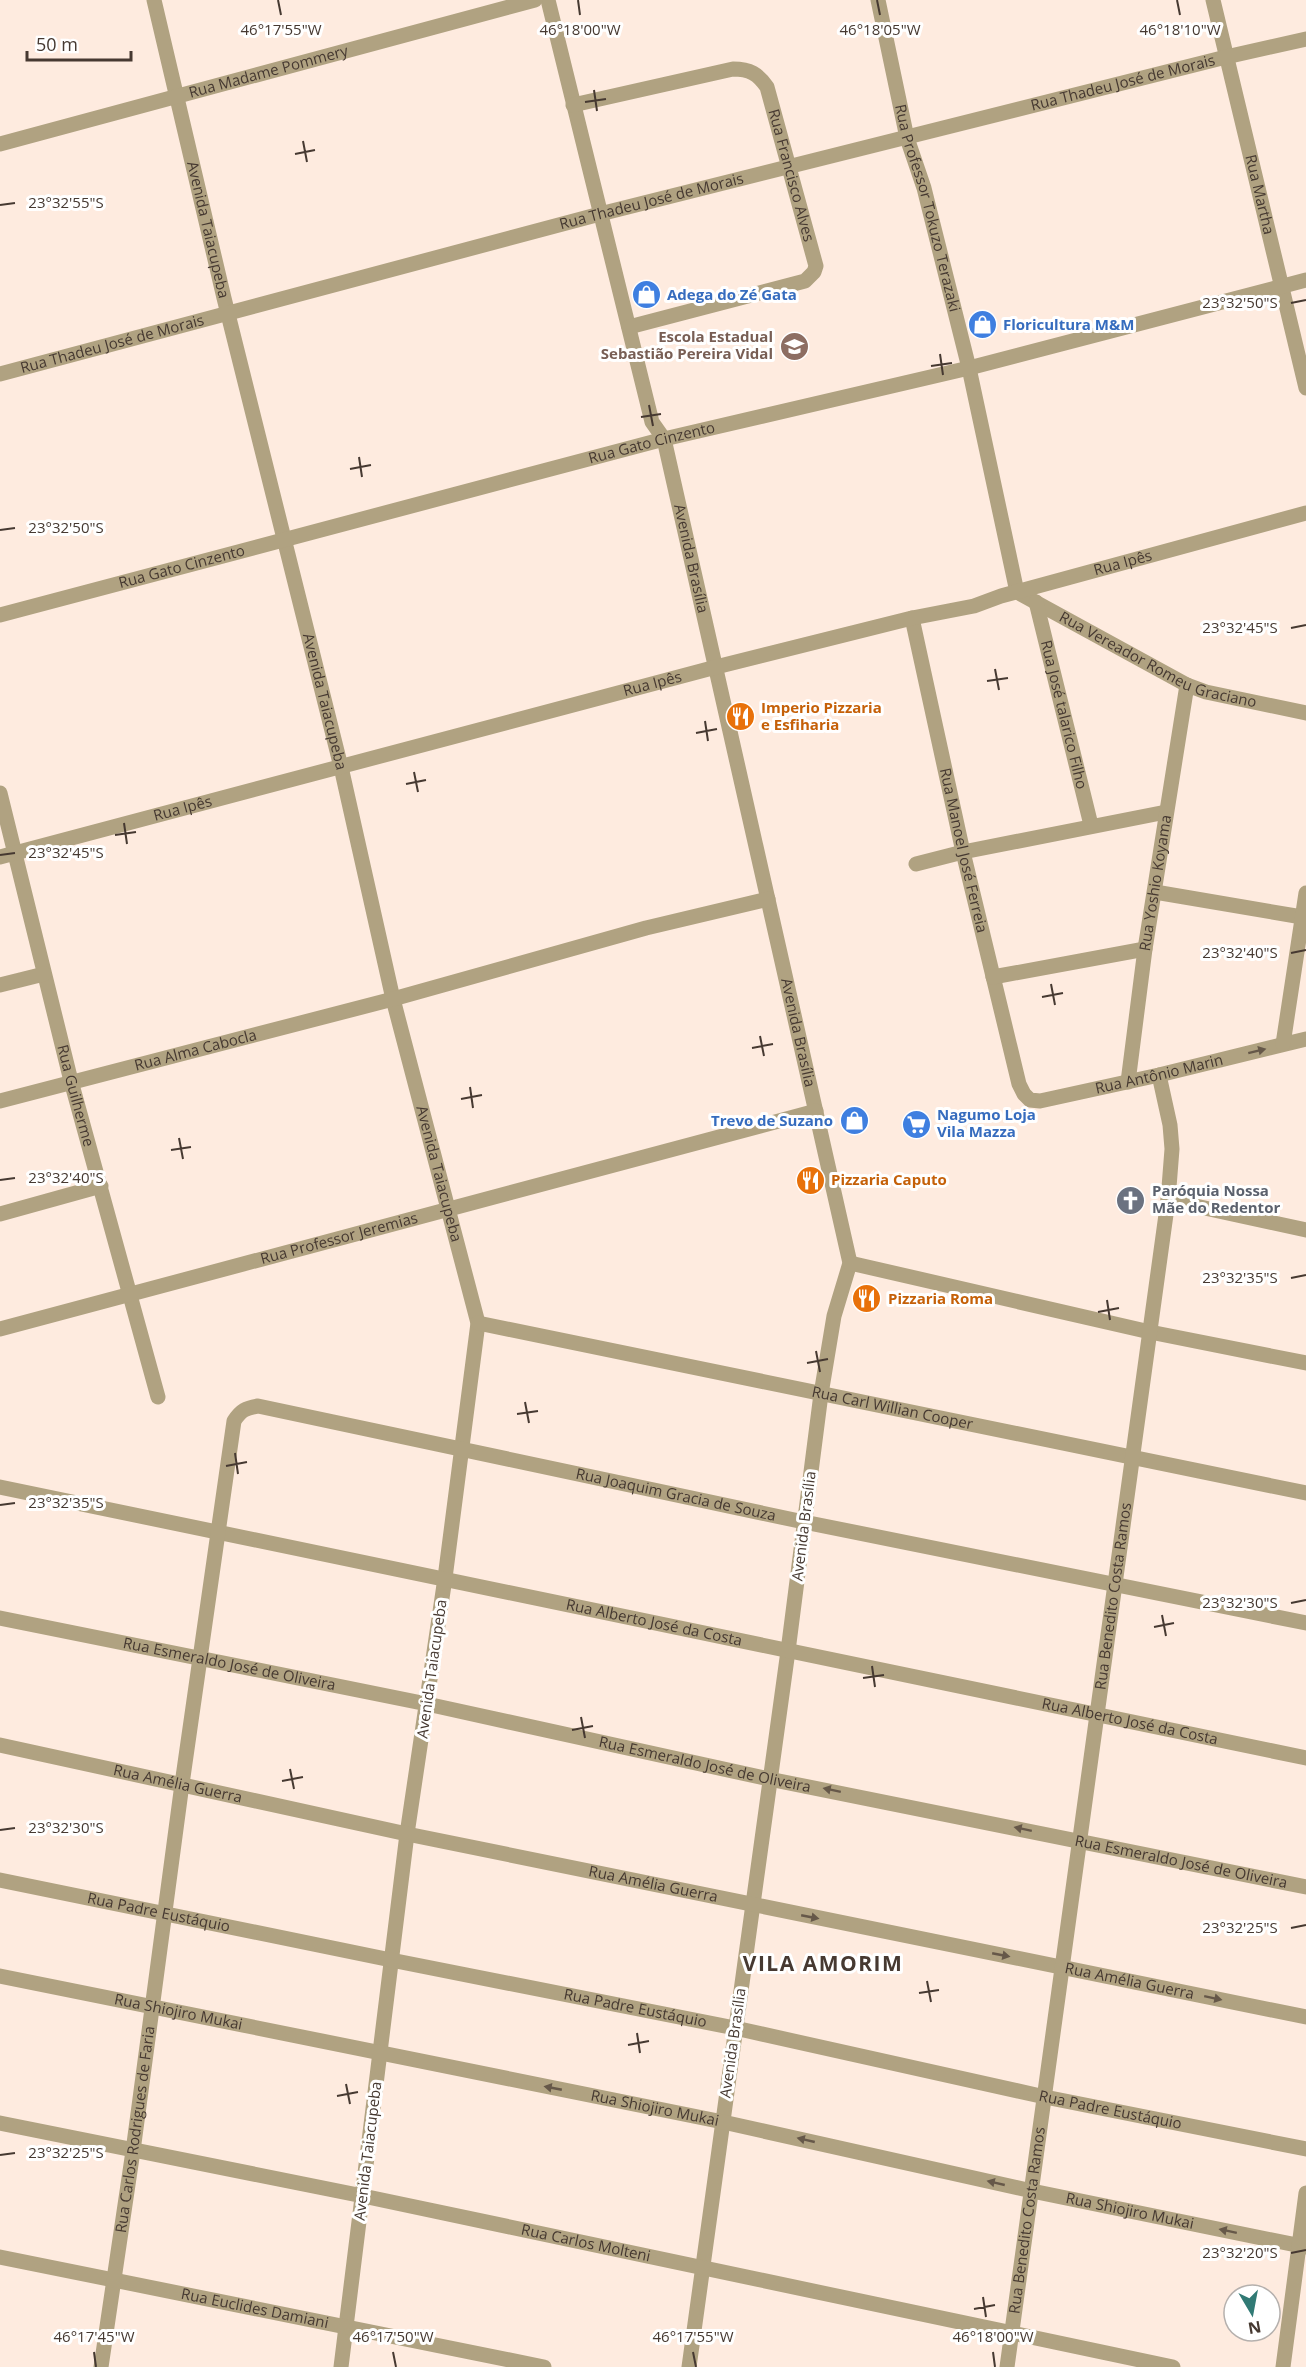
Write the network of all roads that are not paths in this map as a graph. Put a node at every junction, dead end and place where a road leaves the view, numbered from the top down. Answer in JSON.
{"nodes":[{"id":1,"x":154,"y":0,"type":"edge"},
{"id":2,"x":535,"y":0,"type":"edge"},
{"id":3,"x":548,"y":0,"type":"edge"},
{"id":4,"x":878,"y":0,"type":"edge"},
{"id":5,"x":1212,"y":0,"type":"edge"},
{"id":6,"x":1306,"y":39,"type":"edge"},
{"id":7,"x":1226,"y":57,"type":"junction"},
{"id":8,"x":177,"y":98,"type":"junction"},
{"id":9,"x":573,"y":105,"type":"junction"},
{"id":10,"x":907,"y":138,"type":"junction"},
{"id":11,"x":0,"y":144,"type":"edge"},
{"id":12,"x":789,"y":166,"type":"junction"},
{"id":13,"x":600,"y":214,"type":"junction"},
{"id":14,"x":1306,"y":280,"type":"edge"},
{"id":15,"x":1282,"y":286,"type":"junction"},
{"id":16,"x":228,"y":314,"type":"junction"},
{"id":17,"x":629,"y":327,"type":"junction"},
{"id":18,"x":969,"y":368,"type":"junction"},
{"id":19,"x":0,"y":374,"type":"edge"},
{"id":20,"x":1306,"y":388,"type":"edge"},
{"id":21,"x":664,"y":439,"type":"junction"},
{"id":22,"x":1306,"y":513,"type":"edge"},
{"id":23,"x":283,"y":540,"type":"junction"},
{"id":24,"x":1017,"y":592,"type":"junction"},
{"id":25,"x":1036,"y":602,"type":"junction"},
{"id":26,"x":0,"y":615,"type":"edge"},
{"id":27,"x":912,"y":618,"type":"junction"},
{"id":28,"x":716,"y":667,"type":"junction"},
{"id":29,"x":1187,"y":685,"type":"junction"},
{"id":30,"x":1306,"y":713,"type":"edge"},
{"id":31,"x":341,"y":767,"type":"junction"},
{"id":32,"x":0,"y":794,"type":"edge"},
{"id":33,"x":1166,"y":812,"type":"junction"},
{"id":34,"x":1091,"y":825,"type":"junction"},
{"id":35,"x":963,"y":852,"type":"junction"},
{"id":36,"x":7,"y":855,"type":"edge"},
{"id":37,"x":916,"y":864,"type":"dead end"},
{"id":38,"x":1155,"y":892,"type":"junction"},
{"id":39,"x":1306,"y":893,"type":"edge"},
{"id":40,"x":768,"y":899,"type":"junction"},
{"id":41,"x":1302,"y":917,"type":"junction"},
{"id":42,"x":1145,"y":949,"type":"junction"},
{"id":43,"x":44,"y":974,"type":"junction"},
{"id":44,"x":993,"y":977,"type":"junction"},
{"id":45,"x":0,"y":985,"type":"edge"},
{"id":46,"x":393,"y":999,"type":"junction"},
{"id":47,"x":1306,"y":1039,"type":"edge"},
{"id":48,"x":1283,"y":1044,"type":"junction"},
{"id":49,"x":1159,"y":1075,"type":"junction"},
{"id":50,"x":71,"y":1082,"type":"junction"},
{"id":51,"x":1128,"y":1082,"type":"junction"},
{"id":52,"x":1019,"y":1084,"type":"joint"},
{"id":53,"x":0,"y":1101,"type":"edge"},
{"id":54,"x":816,"y":1111,"type":"junction"},
{"id":55,"x":101,"y":1186,"type":"junction"},
{"id":56,"x":1168,"y":1200,"type":"junction"},
{"id":57,"x":447,"y":1209,"type":"junction"},
{"id":58,"x":0,"y":1214,"type":"edge"},
{"id":59,"x":1306,"y":1230,"type":"edge"},
{"id":60,"x":850,"y":1263,"type":"junction"},
{"id":61,"x":130,"y":1295,"type":"junction"},
{"id":62,"x":478,"y":1323,"type":"junction"},
{"id":63,"x":0,"y":1329,"type":"edge"},
{"id":64,"x":1150,"y":1332,"type":"junction"},
{"id":65,"x":1306,"y":1363,"type":"edge"},
{"id":66,"x":820,"y":1394,"type":"junction"},
{"id":67,"x":158,"y":1398,"type":"dead end"},
{"id":68,"x":258,"y":1406,"type":"joint"},
{"id":69,"x":463,"y":1449,"type":"junction"},
{"id":70,"x":1132,"y":1459,"type":"junction"},
{"id":71,"x":0,"y":1486,"type":"edge"},
{"id":72,"x":1306,"y":1493,"type":"edge"},
{"id":73,"x":804,"y":1522,"type":"junction"},
{"id":74,"x":219,"y":1532,"type":"junction"},
{"id":75,"x":445,"y":1578,"type":"junction"},
{"id":76,"x":1115,"y":1586,"type":"junction"},
{"id":77,"x":0,"y":1618,"type":"edge"},
{"id":78,"x":1306,"y":1623,"type":"edge"},
{"id":79,"x":788,"y":1651,"type":"junction"},
{"id":80,"x":200,"y":1660,"type":"junction"},
{"id":81,"x":427,"y":1704,"type":"junction"},
{"id":82,"x":1097,"y":1714,"type":"junction"},
{"id":83,"x":0,"y":1745,"type":"edge"},
{"id":84,"x":1306,"y":1758,"type":"edge"},
{"id":85,"x":769,"y":1779,"type":"junction"},
{"id":86,"x":182,"y":1784,"type":"junction"},
{"id":87,"x":407,"y":1834,"type":"junction"},
{"id":88,"x":1080,"y":1841,"type":"junction"},
{"id":89,"x":0,"y":1880,"type":"edge"},
{"id":90,"x":1306,"y":1887,"type":"edge"},
{"id":91,"x":752,"y":1906,"type":"junction"},
{"id":92,"x":165,"y":1914,"type":"junction"},
{"id":93,"x":391,"y":1960,"type":"junction"},
{"id":94,"x":1062,"y":1967,"type":"junction"},
{"id":95,"x":0,"y":1976,"type":"edge"},
{"id":96,"x":153,"y":2008,"type":"junction"},
{"id":97,"x":1306,"y":2018,"type":"edge"},
{"id":98,"x":735,"y":2028,"type":"junction"},
{"id":99,"x":380,"y":2053,"type":"junction"},
{"id":100,"x":1045,"y":2097,"type":"junction"},
{"id":101,"x":723,"y":2122,"type":"junction"},
{"id":102,"x":0,"y":2123,"type":"edge"},
{"id":103,"x":1306,"y":2149,"type":"edge"},
{"id":104,"x":133,"y":2151,"type":"junction"},
{"id":105,"x":1032,"y":2191,"type":"junction"},
{"id":106,"x":1306,"y":2193,"type":"edge"},
{"id":107,"x":363,"y":2196,"type":"junction"},
{"id":108,"x":1303,"y":2247,"type":"edge"},
{"id":109,"x":0,"y":2257,"type":"edge"},
{"id":110,"x":702,"y":2269,"type":"junction"},
{"id":111,"x":113,"y":2280,"type":"junction"},
{"id":112,"x":347,"y":2326,"type":"junction"},
{"id":113,"x":1012,"y":2333,"type":"junction"},
{"id":114,"x":101,"y":2367,"type":"edge"},
{"id":115,"x":341,"y":2367,"type":"edge"},
{"id":116,"x":544,"y":2367,"type":"edge"},
{"id":117,"x":689,"y":2367,"type":"edge"},
{"id":118,"x":1008,"y":2367,"type":"edge"},
{"id":119,"x":1173,"y":2367,"type":"edge"},
{"id":120,"x":1283,"y":2367,"type":"edge"}],
"edges":[{"from":1,"to":8,"type":"street","name":"Avenida Taiacupeba"},
{"from":2,"to":8,"type":"street","name":"Rua Madame Pommery"},
{"from":3,"to":9,"type":"street","name":"Avenida Brasília"},
{"from":4,"to":10,"type":"street","name":"Rua Professor Tokuzo Terazaki"},
{"from":5,"to":7,"type":"street","name":"Rua Martha"},
{"from":6,"to":7,"type":"street","name":"Rua Thadeu José de Morais"},
{"from":7,"to":10,"type":"street","name":"Rua Thadeu José de Morais"},
{"from":7,"to":15,"type":"street","name":"Rua Martha"},
{"from":8,"to":11,"type":"street","name":"Rua Madame Pommery"},
{"from":8,"to":16,"type":"street","name":"Avenida Taiacupeba"},
{"from":9,"to":12,"type":"street","name":"Rua Francisco Alves"},
{"from":9,"to":13,"type":"street","name":"Avenida Brasília"},
{"from":10,"to":12,"type":"street","name":"Rua Thadeu José de Morais"},
{"from":10,"to":18,"type":"street","name":"Rua Professor Tokuzo Terazaki"},
{"from":12,"to":13,"type":"street","name":"Rua Thadeu José de Morais"},
{"from":12,"to":17,"type":"street","name":"Rua Francisco Alves"},
{"from":13,"to":16,"type":"street","name":"Rua Thadeu José de Morais"},
{"from":13,"to":17,"type":"street","name":"Avenida Brasília"},
{"from":14,"to":15,"type":"street","name":"Rua Gato Cinzento"},
{"from":15,"to":18,"type":"street","name":"Rua Gato Cinzento"},
{"from":15,"to":20,"type":"street","name":"Rua Martha"},
{"from":16,"to":19,"type":"street","name":"Rua Thadeu José de Morais"},
{"from":16,"to":23,"type":"street","name":"Avenida Taiacupeba"},
{"from":17,"to":21,"type":"street","name":"Avenida Brasília"},
{"from":18,"to":21,"type":"street","name":"Rua Gato Cinzento"},
{"from":18,"to":24,"type":"street","name":"Rua Professor Tokuzo Terazaki"},
{"from":21,"to":23,"type":"street","name":"Rua Gato Cinzento"},
{"from":21,"to":28,"type":"street","name":"Avenida Brasília"},
{"from":22,"to":24,"type":"street","name":"Rua Ipês"},
{"from":23,"to":26,"type":"street","name":"Rua Gato Cinzento"},
{"from":23,"to":31,"type":"street","name":"Avenida Taiacupeba"},
{"from":24,"to":25,"type":"street","name":"Rua Vereador Romeu Graciano"},
{"from":24,"to":27,"type":"street","name":"Rua Ipês"},
{"from":25,"to":29,"type":"street","name":"Rua Vereador Romeu Graciano"},
{"from":25,"to":34,"type":"street","name":"Rua José talarico Filho"},
{"from":27,"to":28,"type":"street","name":"Rua Ipês"},
{"from":27,"to":35,"type":"street","name":"Rua Manoel José Ferreia"},
{"from":28,"to":31,"type":"street","name":"Rua Ipês"},
{"from":28,"to":40,"type":"street","name":"Avenida Brasília"},
{"from":29,"to":30,"type":"street","name":"Rua Vereador Romeu Graciano"},
{"from":29,"to":33,"type":"street","name":"Rua Yoshio Koyama"},
{"from":31,"to":36,"type":"street","name":"Rua Ipês"},
{"from":31,"to":46,"type":"street","name":"Avenida Taiacupeba"},
{"from":32,"to":36,"type":"street","name":"Rua Guilherme"},
{"from":33,"to":34,"type":"street"},
{"from":33,"to":38,"type":"street","name":"Rua Yoshio Koyama"},
{"from":34,"to":35,"type":"street"},
{"from":35,"to":37,"type":"street"},
{"from":35,"to":44,"type":"street","name":"Rua Manoel José Ferreia"},
{"from":36,"to":43,"type":"street","name":"Rua Guilherme"},
{"from":38,"to":41,"type":"street"},
{"from":38,"to":42,"type":"street","name":"Rua Yoshio Koyama"},
{"from":39,"to":41,"type":"street"},
{"from":40,"to":46,"type":"street","name":"Rua Alma Cabocla"},
{"from":40,"to":54,"type":"street","name":"Avenida Brasília"},
{"from":41,"to":48,"type":"street"},
{"from":42,"to":44,"type":"street"},
{"from":42,"to":51,"type":"street","name":"Rua Yoshio Koyama"},
{"from":43,"to":45,"type":"street"},
{"from":43,"to":50,"type":"street","name":"Rua Guilherme"},
{"from":44,"to":52,"type":"street","name":"Rua Manoel José Ferreia"},
{"from":46,"to":50,"type":"street","name":"Rua Alma Cabocla"},
{"from":46,"to":57,"type":"street","name":"Avenida Taiacupeba"},
{"from":47,"to":48,"type":"street","name":"Rua Antônio Marin"},
{"from":49,"to":48,"type":"street","name":"Rua Antônio Marin","one_way":true},
{"from":49,"to":51,"type":"street","name":"Rua Antônio Marin"},
{"from":49,"to":56,"type":"street","name":"Rua Benedito Costa Ramos"},
{"from":50,"to":53,"type":"street","name":"Rua Alma Cabocla"},
{"from":50,"to":55,"type":"street","name":"Rua Guilherme"},
{"from":51,"to":52,"type":"street","name":"Rua Antônio Marin"},
{"from":54,"to":57,"type":"street","name":"Rua Professor Jeremias"},
{"from":54,"to":60,"type":"street","name":"Avenida Brasília"},
{"from":55,"to":58,"type":"street"},
{"from":55,"to":61,"type":"street","name":"Rua Guilherme"},
{"from":56,"to":59,"type":"street"},
{"from":56,"to":64,"type":"street","name":"Rua Benedito Costa Ramos"},
{"from":57,"to":61,"type":"street","name":"Rua Professor Jeremias"},
{"from":57,"to":62,"type":"street","name":"Avenida Taiacupeba"},
{"from":60,"to":64,"type":"street"},
{"from":60,"to":66,"type":"street","name":"Avenida Brasília"},
{"from":61,"to":63,"type":"street","name":"Rua Professor Jeremias"},
{"from":61,"to":67,"type":"street","name":"Rua Guilherme"},
{"from":62,"to":66,"type":"street","name":"Rua Carl Willian Cooper"},
{"from":62,"to":69,"type":"street","name":"Avenida Taiacupeba"},
{"from":64,"to":65,"type":"street"},
{"from":64,"to":70,"type":"street","name":"Rua Benedito Costa Ramos"},
{"from":66,"to":70,"type":"street","name":"Rua Carl Willian Cooper"},
{"from":66,"to":73,"type":"street","name":"Avenida Brasília"},
{"from":68,"to":69,"type":"street","name":"Rua Joaquim Gracia de Souza"},
{"from":68,"to":74,"type":"street","name":"Rua Carlos Rodrigues de Faria"},
{"from":69,"to":73,"type":"street","name":"Rua Joaquim Gracia de Souza"},
{"from":69,"to":75,"type":"street","name":"Avenida Taiacupeba"},
{"from":70,"to":72,"type":"street","name":"Rua Carl Willian Cooper"},
{"from":70,"to":76,"type":"street","name":"Rua Benedito Costa Ramos"},
{"from":71,"to":74,"type":"street","name":"Rua Alberto José da Costa"},
{"from":73,"to":76,"type":"street","name":"Rua Joaquim Gracia de Souza"},
{"from":73,"to":79,"type":"street","name":"Avenida Brasília"},
{"from":74,"to":75,"type":"street","name":"Rua Alberto José da Costa"},
{"from":74,"to":80,"type":"street","name":"Rua Carlos Rodrigues de Faria"},
{"from":75,"to":79,"type":"street","name":"Rua Alberto José da Costa"},
{"from":75,"to":81,"type":"street","name":"Avenida Taiacupeba"},
{"from":76,"to":78,"type":"street","name":"Rua Joaquim Gracia de Souza"},
{"from":76,"to":82,"type":"street","name":"Rua Benedito Costa Ramos"},
{"from":77,"to":80,"type":"street","name":"Rua Esmeraldo José de Oliveira"},
{"from":79,"to":82,"type":"street","name":"Rua Alberto José da Costa"},
{"from":79,"to":85,"type":"street","name":"Avenida Brasília"},
{"from":80,"to":81,"type":"street","name":"Rua Esmeraldo José de Oliveira"},
{"from":80,"to":86,"type":"street","name":"Rua Carlos Rodrigues de Faria"},
{"from":81,"to":85,"type":"street","name":"Rua Esmeraldo José de Oliveira"},
{"from":81,"to":87,"type":"street","name":"Avenida Taiacupeba"},
{"from":82,"to":84,"type":"street","name":"Rua Alberto José da Costa"},
{"from":82,"to":88,"type":"street","name":"Rua Benedito Costa Ramos"},
{"from":83,"to":86,"type":"street","name":"Rua Amélia Guerra"},
{"from":88,"to":85,"type":"street","name":"Rua Esmeraldo José de Oliveira","one_way":true},
{"from":85,"to":91,"type":"street","name":"Avenida Brasília"},
{"from":86,"to":87,"type":"street","name":"Rua Amélia Guerra"},
{"from":86,"to":92,"type":"street","name":"Rua Carlos Rodrigues de Faria"},
{"from":87,"to":91,"type":"street","name":"Rua Amélia Guerra"},
{"from":87,"to":93,"type":"street","name":"Avenida Taiacupeba"},
{"from":88,"to":90,"type":"street","name":"Rua Esmeraldo José de Oliveira"},
{"from":88,"to":94,"type":"street","name":"Rua Benedito Costa Ramos"},
{"from":89,"to":92,"type":"street","name":"Rua Padre Eustáquio"},
{"from":91,"to":94,"type":"street","name":"Rua Amélia Guerra","one_way":true},
{"from":91,"to":98,"type":"street","name":"Avenida Brasília"},
{"from":92,"to":93,"type":"street","name":"Rua Padre Eustáquio"},
{"from":92,"to":96,"type":"street","name":"Rua Carlos Rodrigues de Faria"},
{"from":93,"to":98,"type":"street","name":"Rua Padre Eustáquio"},
{"from":93,"to":99,"type":"street","name":"Avenida Taiacupeba"},
{"from":94,"to":97,"type":"street","name":"Rua Amélia Guerra","one_way":true},
{"from":94,"to":100,"type":"street","name":"Rua Benedito Costa Ramos"},
{"from":95,"to":96,"type":"street","name":"Rua Shiojiro Mukai"},
{"from":96,"to":99,"type":"street","name":"Rua Shiojiro Mukai"},
{"from":96,"to":104,"type":"street","name":"Rua Carlos Rodrigues de Faria"},
{"from":98,"to":100,"type":"street","name":"Rua Padre Eustáquio"},
{"from":98,"to":101,"type":"street","name":"Avenida Brasília"},
{"from":101,"to":99,"type":"street","name":"Rua Shiojiro Mukai","one_way":true},
{"from":99,"to":107,"type":"street","name":"Avenida Taiacupeba"},
{"from":100,"to":103,"type":"street","name":"Rua Padre Eustáquio"},
{"from":100,"to":105,"type":"street","name":"Rua Benedito Costa Ramos"},
{"from":105,"to":101,"type":"street","name":"Rua Shiojiro Mukai","one_way":true},
{"from":101,"to":110,"type":"street","name":"Avenida Brasília"},
{"from":102,"to":104,"type":"street","name":"Rua Carlos Molteni"},
{"from":104,"to":107,"type":"street","name":"Rua Carlos Molteni"},
{"from":104,"to":111,"type":"street","name":"Rua Carlos Rodrigues de Faria"},
{"from":108,"to":105,"type":"street","name":"Rua Shiojiro Mukai","one_way":true},
{"from":105,"to":113,"type":"street","name":"Rua Benedito Costa Ramos"},
{"from":106,"to":108,"type":"street"},
{"from":107,"to":110,"type":"street","name":"Rua Carlos Molteni"},
{"from":107,"to":112,"type":"street","name":"Avenida Taiacupeba"},
{"from":108,"to":120,"type":"street"},
{"from":109,"to":111,"type":"street","name":"Rua Euclides Damiani"},
{"from":110,"to":113,"type":"street","name":"Rua Carlos Molteni"},
{"from":110,"to":117,"type":"street","name":"Avenida Brasília"},
{"from":111,"to":112,"type":"street","name":"Rua Euclides Damiani"},
{"from":111,"to":114,"type":"street","name":"Rua Carlos Rodrigues de Faria"},
{"from":112,"to":115,"type":"street","name":"Avenida Taiacupeba"},
{"from":112,"to":116,"type":"street","name":"Rua Euclides Damiani"},
{"from":113,"to":118,"type":"street","name":"Rua Benedito Costa Ramos"},
{"from":113,"to":119,"type":"street","name":"Rua Carlos Molteni"}]}
